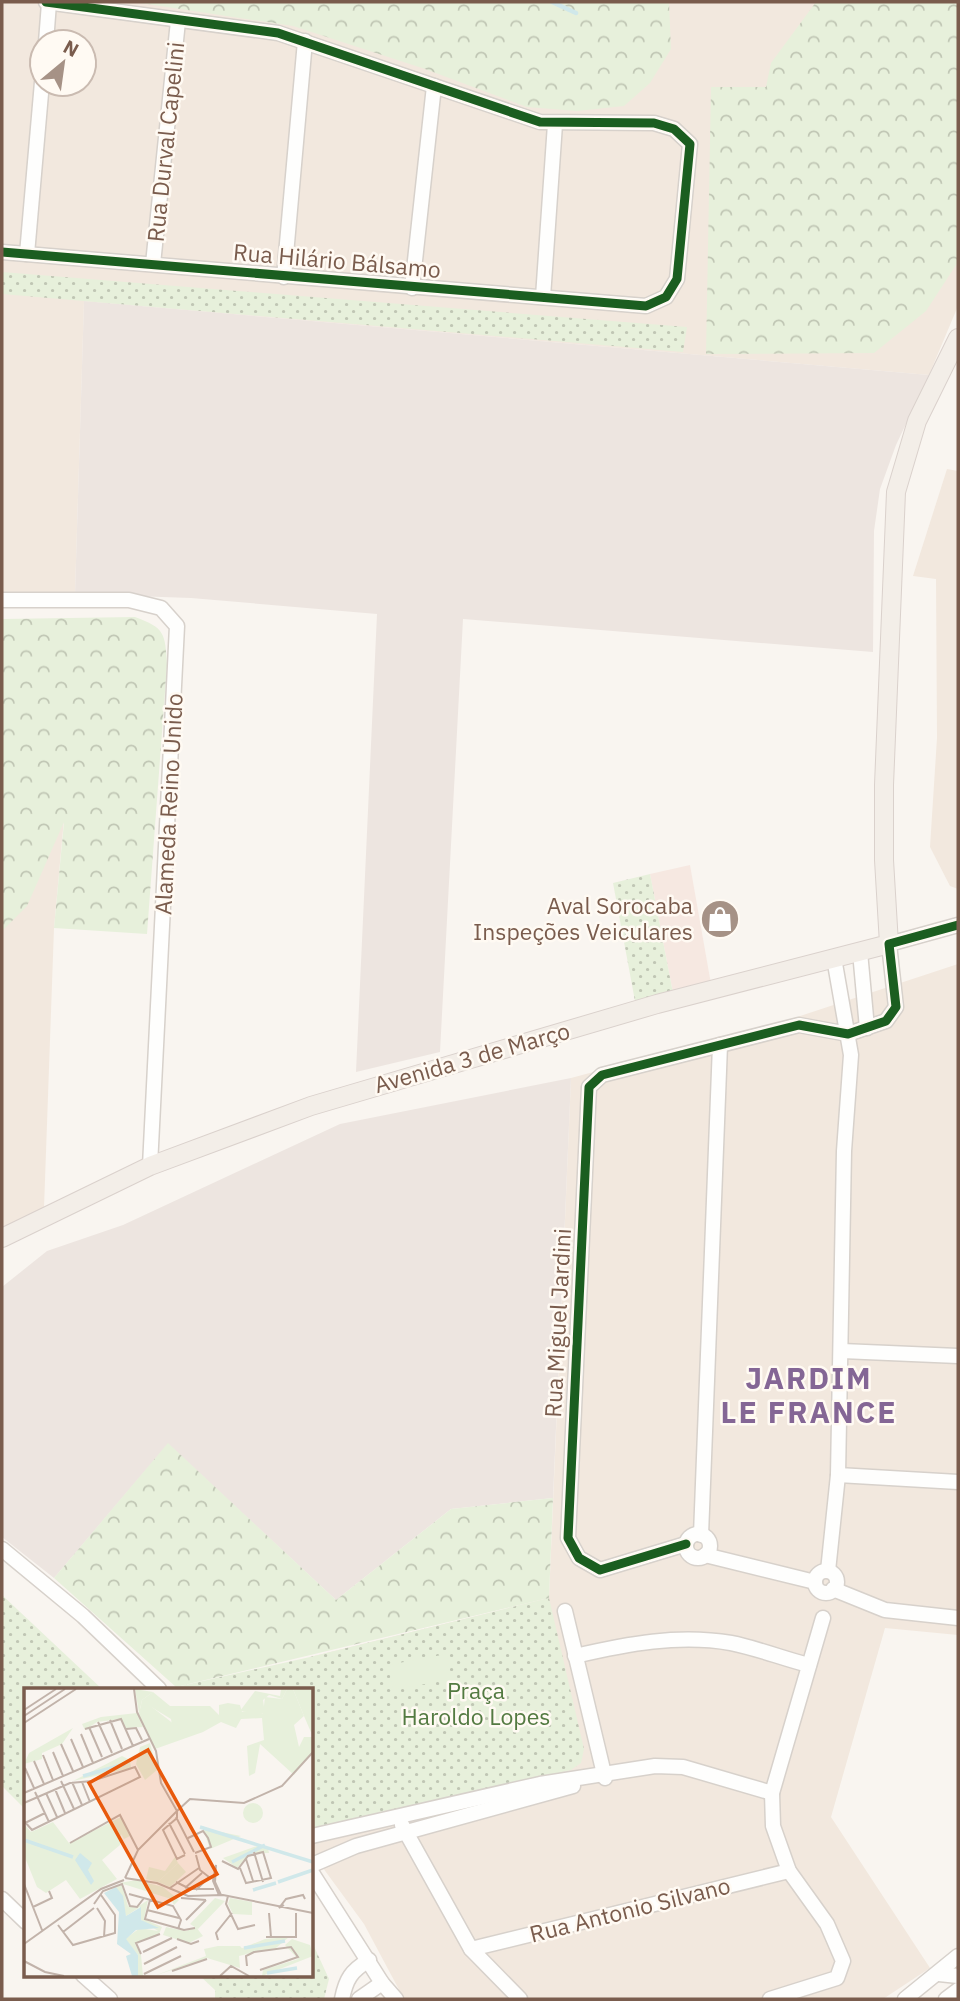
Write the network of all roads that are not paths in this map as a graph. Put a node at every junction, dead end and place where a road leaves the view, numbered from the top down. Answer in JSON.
{"nodes":[{"id":1,"x":47,"y":3,"type":"edge"},
{"id":2,"x":178,"y":21,"type":"junction"},
{"id":3,"x":46,"y":28,"type":"edge"},
{"id":4,"x":305,"y":41,"type":"junction"},
{"id":5,"x":434,"y":86,"type":"junction"},
{"id":6,"x":41,"y":98,"type":"edge"},
{"id":7,"x":555,"y":124,"type":"junction"},
{"id":8,"x":2,"y":253,"type":"edge"},
{"id":9,"x":27,"y":254,"type":"junction"},
{"id":10,"x":153,"y":264,"type":"junction"},
{"id":11,"x":284,"y":277,"type":"junction"},
{"id":12,"x":412,"y":288,"type":"junction"},
{"id":13,"x":543,"y":297,"type":"junction"},
{"id":14,"x":958,"y":338,"type":"edge"},
{"id":15,"x":2,"y":600,"type":"edge"},
{"id":16,"x":958,"y":925,"type":"edge"},
{"id":17,"x":889,"y":944,"type":"junction"},
{"id":18,"x":860,"y":951,"type":"junction"},
{"id":19,"x":834,"y":958,"type":"junction"},
{"id":20,"x":867,"y":1028,"type":"junction"},
{"id":21,"x":848,"y":1034,"type":"junction"},
{"id":22,"x":720,"y":1045,"type":"junction"},
{"id":23,"x":150,"y":1166,"type":"junction"},
{"id":24,"x":2,"y":1238,"type":"edge"},
{"id":25,"x":842,"y":1351,"type":"junction"},
{"id":26,"x":958,"y":1356,"type":"edge"},
{"id":27,"x":838,"y":1475,"type":"junction"},
{"id":28,"x":958,"y":1482,"type":"edge"},
{"id":29,"x":701,"y":1535,"type":"junction"},
{"id":30,"x":686,"y":1544,"type":"junction"},
{"id":31,"x":2,"y":1549,"type":"edge"},
{"id":32,"x":705,"y":1555,"type":"junction"},
{"id":33,"x":828,"y":1571,"type":"junction"},
{"id":34,"x":814,"y":1582,"type":"junction"},
{"id":35,"x":833,"y":1589,"type":"junction"},
{"id":36,"x":565,"y":1611,"type":"dead end"},
{"id":37,"x":823,"y":1618,"type":"dead end"},
{"id":38,"x":958,"y":1618,"type":"edge"},
{"id":39,"x":576,"y":1656,"type":"junction"},
{"id":40,"x":809,"y":1665,"type":"junction"},
{"id":41,"x":158,"y":1688,"type":"edge"},
{"id":42,"x":605,"y":1775,"type":"junction"},
{"id":43,"x":772,"y":1793,"type":"junction"},
{"id":44,"x":397,"y":1816,"type":"junction"},
{"id":45,"x":406,"y":1831,"type":"junction"},
{"id":46,"x":313,"y":1836,"type":"edge"},
{"id":47,"x":313,"y":1865,"type":"edge"},
{"id":48,"x":789,"y":1871,"type":"junction"},
{"id":49,"x":313,"y":1875,"type":"edge"},
{"id":50,"x":2,"y":1899,"type":"edge"},
{"id":51,"x":24,"y":1920,"type":"edge"},
{"id":52,"x":471,"y":1949,"type":"junction"},
{"id":53,"x":958,"y":1956,"type":"edge"},
{"id":54,"x":369,"y":1960,"type":"junction"},
{"id":55,"x":939,"y":1974,"type":"junction"},
{"id":56,"x":84,"y":1976,"type":"edge"},
{"id":57,"x":958,"y":1976,"type":"edge"},
{"id":58,"x":382,"y":1983,"type":"junction"},
{"id":59,"x":958,"y":1990,"type":"edge"},
{"id":60,"x":110,"y":1999,"type":"edge"},
{"id":61,"x":341,"y":1999,"type":"edge"},
{"id":62,"x":359,"y":1999,"type":"edge"},
{"id":63,"x":396,"y":1999,"type":"edge"},
{"id":64,"x":520,"y":1999,"type":"edge"},
{"id":65,"x":770,"y":1999,"type":"edge"},
{"id":66,"x":905,"y":1999,"type":"edge"},
{"id":67,"x":946,"y":1999,"type":"edge"}],
"edges":[{"from":1,"to":2,"type":"street"},
{"from":1,"to":3,"type":"street"},
{"from":2,"to":4,"type":"street"},
{"from":2,"to":10,"type":"street","name":"Rua Durval Capelini"},
{"from":4,"to":5,"type":"street"},
{"from":4,"to":11,"type":"street"},
{"from":5,"to":7,"type":"street"},
{"from":5,"to":12,"type":"street"},
{"from":6,"to":9,"type":"street"},
{"from":7,"to":13,"type":"street"},
{"from":7,"to":13,"type":"street","name":"Rua Hilário Bálsamo"},
{"from":8,"to":9,"type":"street","name":"Rua Hilário Bálsamo"},
{"from":9,"to":10,"type":"street","name":"Rua Hilário Bálsamo"},
{"from":10,"to":11,"type":"street","name":"Rua Hilário Bálsamo"},
{"from":11,"to":12,"type":"street","name":"Rua Hilário Bálsamo"},
{"from":12,"to":13,"type":"street","name":"Rua Hilário Bálsamo"},
{"from":14,"to":17,"type":"main road"},
{"from":15,"to":23,"type":"street","name":"Alameda Reino Unido"},
{"from":16,"to":17,"type":"street","name":"Avenida 3 de Março"},
{"from":17,"to":18,"type":"main road","name":"Avenida 3 de Março"},
{"from":17,"to":20,"type":"street"},
{"from":18,"to":19,"type":"main road","name":"Avenida 3 de Março"},
{"from":18,"to":20,"type":"street"},
{"from":19,"to":21,"type":"street"},
{"from":19,"to":23,"type":"main road","name":"Avenida 3 de Março"},
{"from":20,"to":21,"type":"street"},
{"from":21,"to":22,"type":"street"},
{"from":21,"to":25,"type":"street"},
{"from":22,"to":29,"type":"street"},
{"from":22,"to":30,"type":"street","name":"Rua Miguel Jardini"},
{"from":23,"to":24,"type":"main road","name":"Avenida 3 de Março"},
{"from":25,"to":26,"type":"street"},
{"from":25,"to":27,"type":"street"},
{"from":27,"to":28,"type":"street"},
{"from":27,"to":33,"type":"street"},
{"from":29,"to":30,"type":"street"},
{"from":29,"to":32,"type":"street"},
{"from":30,"to":32,"type":"street"},
{"from":31,"to":41,"type":"street"},
{"from":32,"to":34,"type":"street"},
{"from":33,"to":34,"type":"street"},
{"from":33,"to":35,"type":"street"},
{"from":34,"to":35,"type":"street"},
{"from":35,"to":38,"type":"street"},
{"from":36,"to":39,"type":"street"},
{"from":37,"to":40,"type":"street"},
{"from":39,"to":40,"type":"street"},
{"from":39,"to":42,"type":"street"},
{"from":40,"to":43,"type":"street"},
{"from":42,"to":43,"type":"street"},
{"from":42,"to":44,"type":"street"},
{"from":42,"to":45,"type":"street"},
{"from":43,"to":48,"type":"street"},
{"from":44,"to":45,"type":"street"},
{"from":44,"to":46,"type":"street"},
{"from":45,"to":47,"type":"street"},
{"from":45,"to":52,"type":"street"},
{"from":48,"to":52,"type":"street","name":"Rua Antonio Silvano"},
{"from":48,"to":65,"type":"street"},
{"from":49,"to":54,"type":"street"},
{"from":50,"to":51,"type":"street"},
{"from":52,"to":64,"type":"street"},
{"from":53,"to":55,"type":"street"},
{"from":54,"to":58,"type":"street"},
{"from":54,"to":61,"type":"street"},
{"from":55,"to":57,"type":"street"},
{"from":55,"to":66,"type":"street"},
{"from":56,"to":60,"type":"street"},
{"from":58,"to":62,"type":"street"},
{"from":58,"to":63,"type":"street"},
{"from":59,"to":67,"type":"street"}]}
